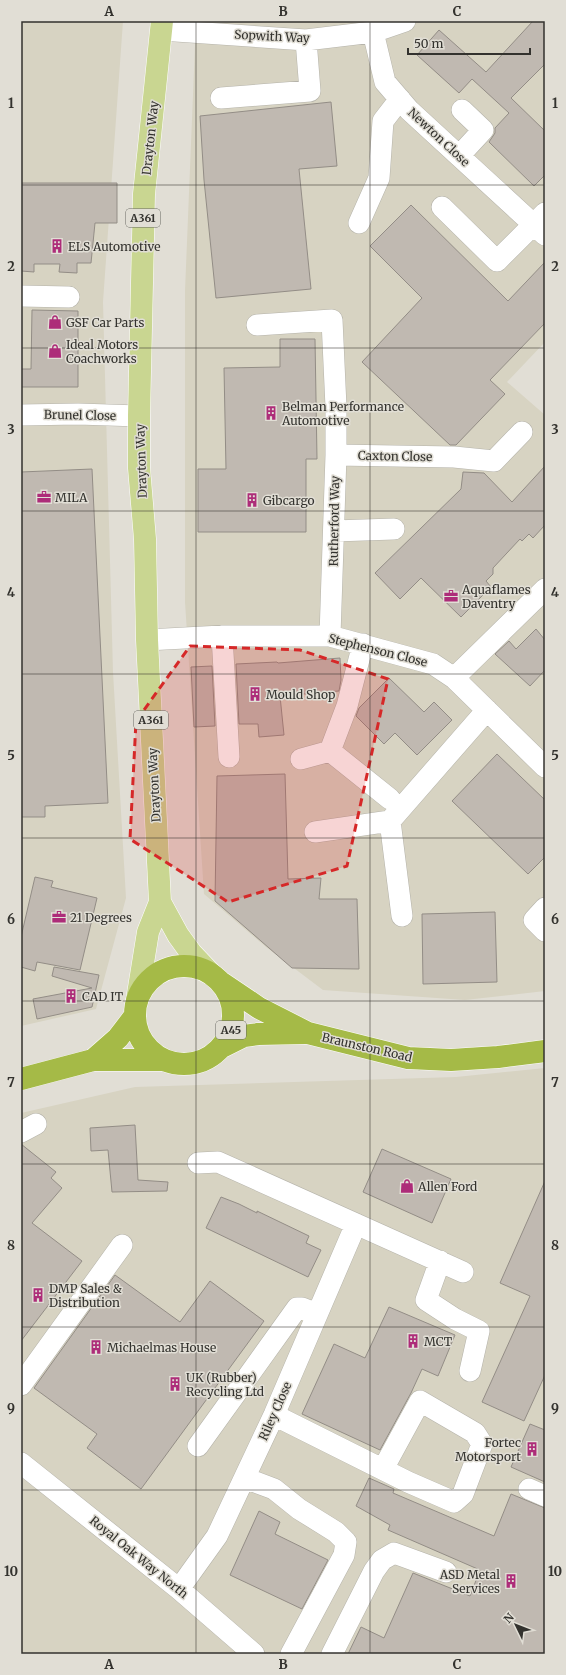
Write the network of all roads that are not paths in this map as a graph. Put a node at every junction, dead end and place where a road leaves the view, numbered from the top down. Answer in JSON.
{"nodes":[{"id":1,"x":404,"y":21,"type":"edge"},
{"id":2,"x":161,"y":25,"type":"edge"},
{"id":3,"x":269,"y":29,"type":"edge"},
{"id":4,"x":373,"y":32,"type":"junction"},
{"id":5,"x":306,"y":40,"type":"junction"},
{"id":6,"x":221,"y":98,"type":"dead end"},
{"id":7,"x":400,"y":99,"type":"junction"},
{"id":8,"x":462,"y":110,"type":"dead end"},
{"id":9,"x":459,"y":156,"type":"junction"},
{"id":10,"x":442,"y":207,"type":"dead end"},
{"id":11,"x":359,"y":223,"type":"dead end"},
{"id":12,"x":541,"y":225,"type":"edge"},
{"id":13,"x":21,"y":296,"type":"edge"},
{"id":14,"x":69,"y":297,"type":"dead end"},
{"id":15,"x":257,"y":325,"type":"dead end"},
{"id":16,"x":21,"y":415,"type":"edge"},
{"id":17,"x":139,"y":416,"type":"junction"},
{"id":18,"x":522,"y":432,"type":"dead end"},
{"id":19,"x":336,"y":455,"type":"junction"},
{"id":20,"x":394,"y":529,"type":"dead end"},
{"id":21,"x":334,"y":532,"type":"junction"},
{"id":22,"x":545,"y":588,"type":"edge"},
{"id":23,"x":222,"y":636,"type":"junction"},
{"id":24,"x":330,"y":636,"type":"junction"},
{"id":25,"x":147,"y":640,"type":"junction"},
{"id":26,"x":363,"y":644,"type":"junction"},
{"id":27,"x":454,"y":678,"type":"junction"},
{"id":28,"x":487,"y":710,"type":"junction"},
{"id":29,"x":330,"y":751,"type":"junction"},
{"id":30,"x":229,"y":757,"type":"dead end"},
{"id":31,"x":300,"y":760,"type":"dead end"},
{"id":32,"x":545,"y":767,"type":"edge"},
{"id":33,"x":390,"y":800,"type":"dead end"},
{"id":34,"x":390,"y":821,"type":"junction"},
{"id":35,"x":315,"y":832,"type":"dead end"},
{"id":36,"x":160,"y":902,"type":"junction"},
{"id":37,"x":545,"y":908,"type":"edge"},
{"id":38,"x":402,"y":916,"type":"dead end"},
{"id":39,"x":545,"y":931,"type":"edge"},
{"id":40,"x":216,"y":978,"type":"junction"},
{"id":41,"x":136,"y":1009,"type":"junction"},
{"id":42,"x":308,"y":1033,"type":"junction"},
{"id":43,"x":222,"y":1047,"type":"junction"},
{"id":44,"x":545,"y":1051,"type":"edge"},
{"id":45,"x":93,"y":1060,"type":"junction"},
{"id":46,"x":163,"y":1060,"type":"junction"},
{"id":47,"x":21,"y":1079,"type":"edge"},
{"id":48,"x":198,"y":1162,"type":"dead end"},
{"id":49,"x":356,"y":1224,"type":"junction"},
{"id":50,"x":122,"y":1245,"type":"dead end"},
{"id":51,"x":440,"y":1261,"type":"junction"},
{"id":52,"x":463,"y":1272,"type":"dead end"},
{"id":53,"x":317,"y":1314,"type":"junction"},
{"id":54,"x":470,"y":1371,"type":"dead end"},
{"id":55,"x":21,"y":1385,"type":"edge"},
{"id":56,"x":274,"y":1415,"type":"junction"},
{"id":57,"x":198,"y":1446,"type":"dead end"},
{"id":58,"x":21,"y":1463,"type":"edge"},
{"id":59,"x":383,"y":1469,"type":"junction"},
{"id":60,"x":245,"y":1478,"type":"junction"},
{"id":61,"x":446,"y":1572,"type":"dead end"},
{"id":62,"x":179,"y":1589,"type":"junction"},
{"id":63,"x":254,"y":1654,"type":"edge"},
{"id":64,"x":291,"y":1654,"type":"edge"},
{"id":65,"x":332,"y":1654,"type":"edge"}],
"edges":[{"from":1,"to":4,"type":"street","name":"Sopwith Way"},
{"from":2,"to":3,"type":"street","name":"Sopwith Way"},
{"from":2,"to":17,"type":"main road","name":"Drayton Way","number":"A361"},
{"from":3,"to":5,"type":"street","name":"Sopwith Way"},
{"from":4,"to":5,"type":"street","name":"Sopwith Way"},
{"from":4,"to":7,"type":"street","name":"Newton Close"},
{"from":5,"to":6,"type":"street"},
{"from":7,"to":9,"type":"street","name":"Newton Close"},
{"from":7,"to":11,"type":"street"},
{"from":8,"to":9,"type":"street"},
{"from":9,"to":12,"type":"street","name":"Newton Close"},
{"from":10,"to":12,"type":"street"},
{"from":13,"to":14,"type":"street"},
{"from":15,"to":19,"type":"street","name":"Rutherford Way"},
{"from":16,"to":17,"type":"street","name":"Brunel Close"},
{"from":17,"to":25,"type":"main road","name":"Drayton Way","number":"A361"},
{"from":18,"to":19,"type":"street","name":"Caxton Close"},
{"from":19,"to":21,"type":"street","name":"Rutherford Way"},
{"from":20,"to":21,"type":"street"},
{"from":21,"to":24,"type":"street","name":"Rutherford Way"},
{"from":22,"to":27,"type":"street"},
{"from":23,"to":24,"type":"street","name":"Stephenson Close"},
{"from":23,"to":25,"type":"street","name":"Stephenson Close"},
{"from":23,"to":30,"type":"street"},
{"from":24,"to":26,"type":"street","name":"Stephenson Close"},
{"from":25,"to":36,"type":"main road","name":"Drayton Way","number":"A361"},
{"from":26,"to":27,"type":"street","name":"Stephenson Close"},
{"from":26,"to":29,"type":"street"},
{"from":27,"to":28,"type":"street","name":"Stephenson Close"},
{"from":28,"to":32,"type":"street","name":"Stephenson Close"},
{"from":28,"to":34,"type":"street"},
{"from":29,"to":31,"type":"street"},
{"from":29,"to":33,"type":"street"},
{"from":34,"to":35,"type":"street"},
{"from":34,"to":38,"type":"street"},
{"from":36,"to":40,"type":"main road","name":"Drayton Way","number":"A361"},
{"from":36,"to":41,"type":"main road","name":"Drayton Way","number":"A361"},
{"from":37,"to":39,"type":"street"},
{"from":40,"to":41,"type":"highway","number":"A45"},
{"from":40,"to":42,"type":"highway","name":"Braunston Road","number":"A45"},
{"from":40,"to":43,"type":"highway","number":"A45"},
{"from":41,"to":45,"type":"highway","number":"A45"},
{"from":41,"to":46,"type":"highway","number":"A45"},
{"from":42,"to":43,"type":"highway","name":"Braunston Road","number":"A45"},
{"from":42,"to":44,"type":"highway","name":"Braunston Road","number":"A45"},
{"from":43,"to":46,"type":"highway","number":"A45"},
{"from":45,"to":46,"type":"highway","number":"A45"},
{"from":45,"to":47,"type":"highway","number":"A45"},
{"from":48,"to":49,"type":"street"},
{"from":49,"to":51,"type":"street"},
{"from":49,"to":53,"type":"street","name":"Riley Close"},
{"from":50,"to":55,"type":"street"},
{"from":51,"to":52,"type":"street"},
{"from":51,"to":54,"type":"street"},
{"from":53,"to":56,"type":"street","name":"Riley Close"},
{"from":53,"to":57,"type":"street"},
{"from":56,"to":59,"type":"street"},
{"from":56,"to":60,"type":"street","name":"Riley Close"},
{"from":58,"to":62,"type":"street","name":"Royal Oak Way North"},
{"from":59,"to":59,"type":"street"},
{"from":60,"to":62,"type":"street","name":"Riley Close"},
{"from":60,"to":64,"type":"street"},
{"from":61,"to":65,"type":"street"},
{"from":62,"to":63,"type":"street","name":"Royal Oak Way North"}]}
